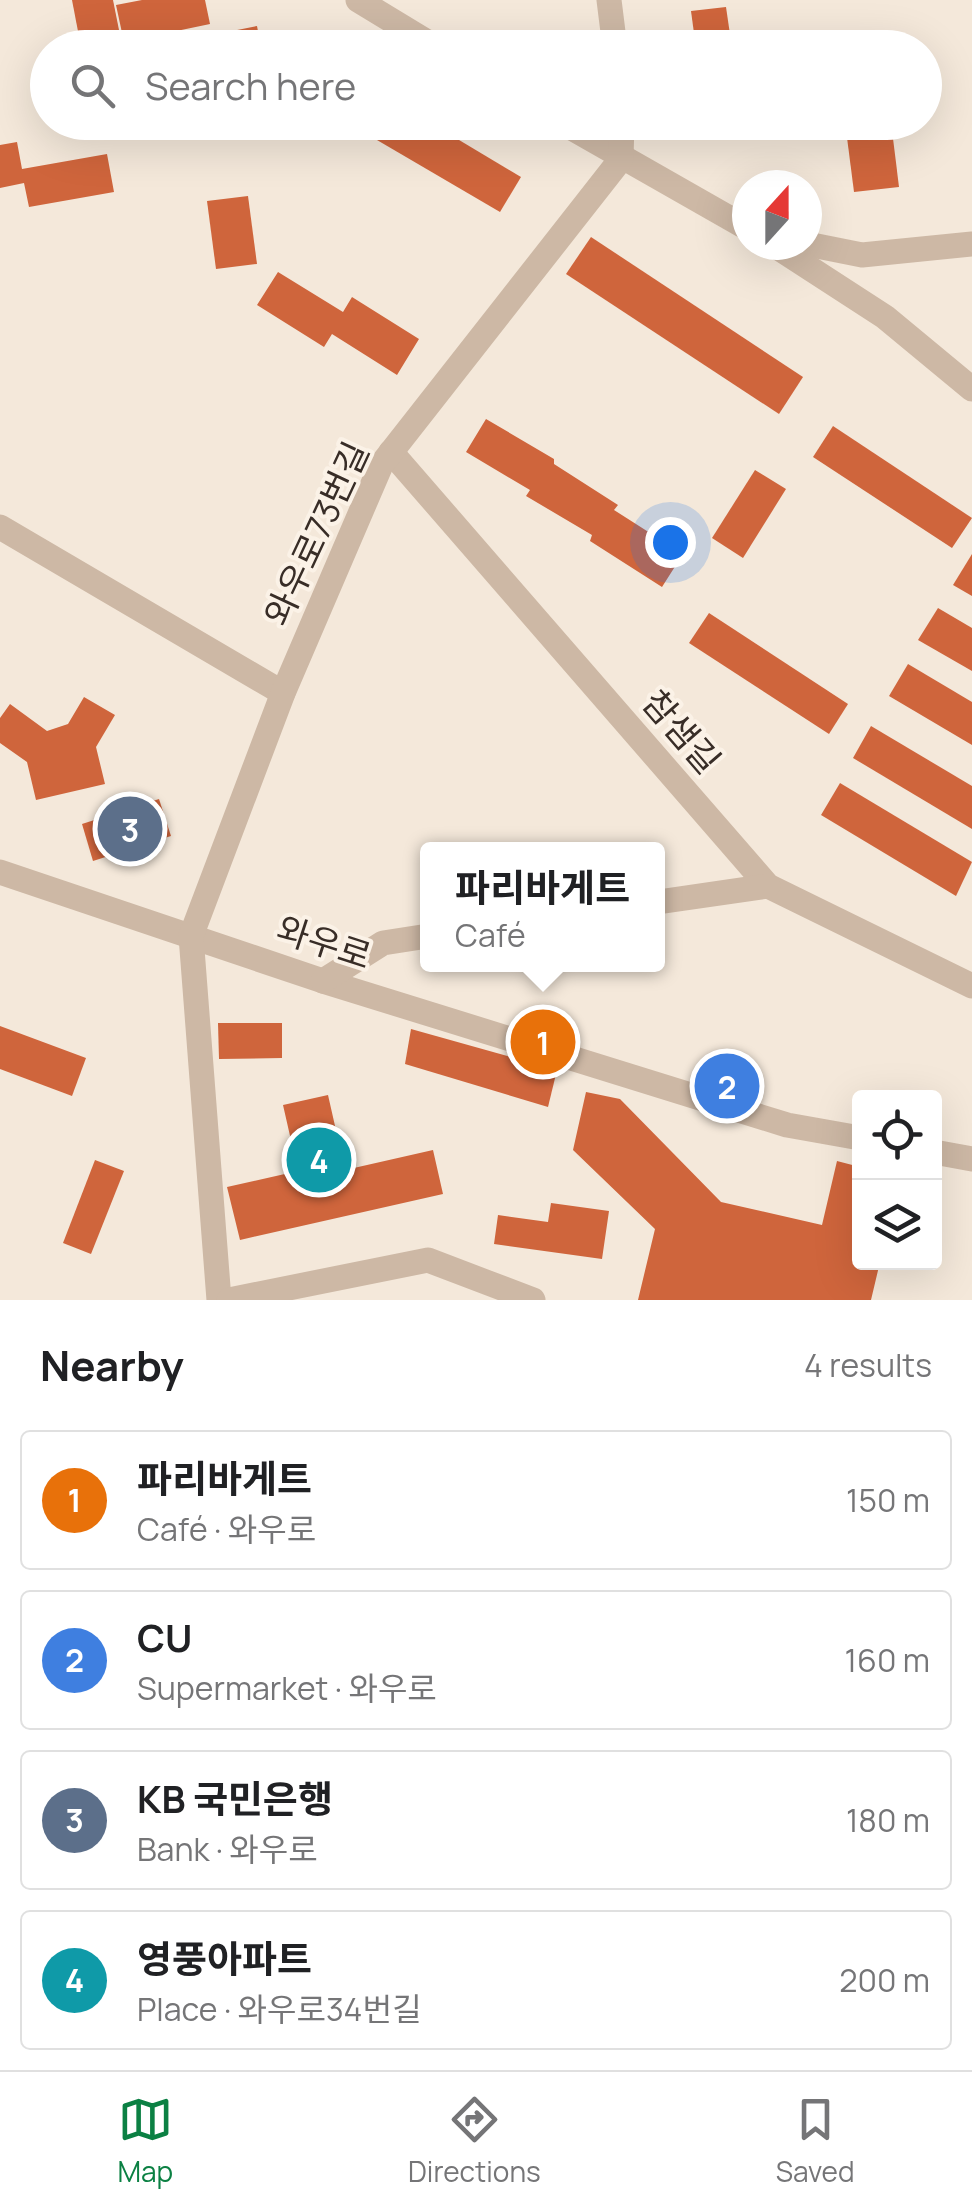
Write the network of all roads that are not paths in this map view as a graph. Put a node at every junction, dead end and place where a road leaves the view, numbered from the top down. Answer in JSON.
{"nodes":[{"id":1,"x":358,"y":0,"type":"edge"},
{"id":2,"x":609,"y":0,"type":"edge"},
{"id":3,"x":407,"y":30,"type":"edge"},
{"id":4,"x":613,"y":30,"type":"edge"},
{"id":5,"x":591,"y":140,"type":"edge"},
{"id":6,"x":622,"y":140,"type":"edge"},
{"id":7,"x":621,"y":158,"type":"junction"},
{"id":8,"x":732,"y":220,"type":"edge"},
{"id":9,"x":972,"y":244,"type":"edge"},
{"id":10,"x":822,"y":247,"type":"edge"},
{"id":11,"x":797,"y":260,"type":"edge"},
{"id":12,"x":972,"y":389,"type":"edge"},
{"id":13,"x":391,"y":452,"type":"junction"},
{"id":14,"x":0,"y":528,"type":"edge"},
{"id":15,"x":284,"y":694,"type":"junction"},
{"id":16,"x":0,"y":872,"type":"edge"},
{"id":17,"x":768,"y":886,"type":"junction"},
{"id":18,"x":665,"y":901,"type":"edge"},
{"id":19,"x":191,"y":936,"type":"junction"},
{"id":20,"x":420,"y":937,"type":"edge"},
{"id":21,"x":323,"y":980,"type":"junction"},
{"id":22,"x":972,"y":986,"type":"edge"},
{"id":23,"x":852,"y":1137,"type":"edge"},
{"id":24,"x":942,"y":1153,"type":"edge"},
{"id":25,"x":972,"y":1159,"type":"edge"},
{"id":26,"x":219,"y":1300,"type":"edge"},
{"id":27,"x":229,"y":1300,"type":"edge"},
{"id":28,"x":533,"y":1300,"type":"edge"}],
"edges":[{"from":1,"to":3,"type":"street"},
{"from":2,"to":4,"type":"street"},
{"from":5,"to":7,"type":"street"},
{"from":6,"to":7,"type":"street"},
{"from":7,"to":8,"type":"street"},
{"from":7,"to":13,"type":"street","name":"와우로73번길"},
{"from":9,"to":10,"type":"street"},
{"from":11,"to":12,"type":"street"},
{"from":13,"to":15,"type":"street","name":"와우로73번길"},
{"from":13,"to":17,"type":"street","name":"참샘길"},
{"from":14,"to":15,"type":"street"},
{"from":15,"to":19,"type":"street","name":"와우로73번길"},
{"from":16,"to":19,"type":"street","name":"와우로"},
{"from":17,"to":18,"type":"street"},
{"from":17,"to":22,"type":"street","name":"참샘길"},
{"from":19,"to":21,"type":"street","name":"와우로"},
{"from":19,"to":26,"type":"street"},
{"from":20,"to":21,"type":"street"},
{"from":21,"to":23,"type":"street","name":"와우로"},
{"from":24,"to":25,"type":"street"},
{"from":27,"to":28,"type":"street"}]}
